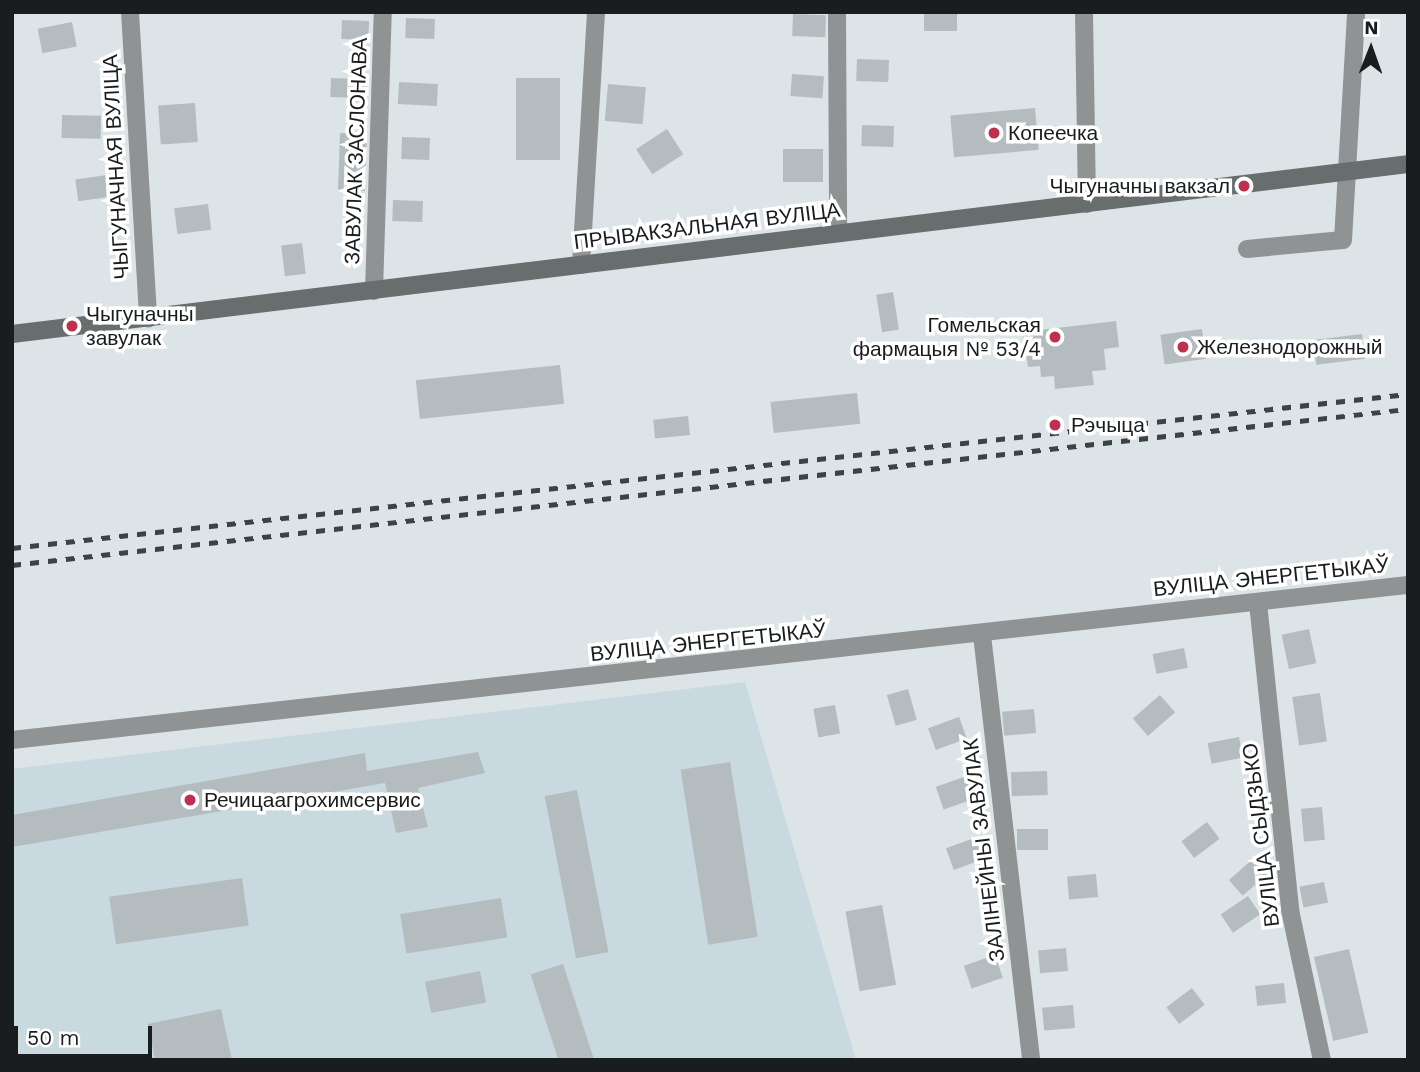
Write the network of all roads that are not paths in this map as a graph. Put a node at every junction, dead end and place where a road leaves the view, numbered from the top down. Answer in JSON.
{"nodes":[{"id":1,"x":131,"y":12,"type":"edge"},
{"id":2,"x":383,"y":12,"type":"edge"},
{"id":3,"x":596,"y":12,"type":"edge"},
{"id":4,"x":837,"y":12,"type":"edge"},
{"id":5,"x":1084,"y":12,"type":"edge"},
{"id":6,"x":1356,"y":12,"type":"edge"},
{"id":7,"x":1408,"y":164,"type":"edge"},
{"id":8,"x":1350,"y":172,"type":"junction"},
{"id":9,"x":1087,"y":204,"type":"junction"},
{"id":10,"x":838,"y":233,"type":"junction"},
{"id":11,"x":1247,"y":249,"type":"dead end"},
{"id":12,"x":581,"y":265,"type":"junction"},
{"id":13,"x":374,"y":291,"type":"junction"},
{"id":14,"x":148,"y":318,"type":"junction"},
{"id":15,"x":12,"y":334,"type":"edge"},
{"id":16,"x":1408,"y":585,"type":"edge"},
{"id":17,"x":1258,"y":603,"type":"junction"},
{"id":18,"x":982,"y":635,"type":"junction"},
{"id":19,"x":12,"y":740,"type":"edge"},
{"id":20,"x":1031,"y":1060,"type":"edge"},
{"id":21,"x":1322,"y":1060,"type":"edge"}],
"edges":[{"from":1,"to":14,"type":"street","name":"ЧЫГУНАЧНАЯ ВУЛІЦА"},
{"from":2,"to":13,"type":"street","name":"ЗАВУЛАК ЗАСЛОНАВА"},
{"from":3,"to":12,"type":"street"},
{"from":4,"to":10,"type":"street"},
{"from":5,"to":9,"type":"street"},
{"from":6,"to":8,"type":"street"},
{"from":7,"to":8,"type":"main road","name":"ПРЫВАКЗАЛЬНАЯ ВУЛІЦА"},
{"from":8,"to":9,"type":"main road","name":"ПРЫВАКЗАЛЬНАЯ ВУЛІЦА"},
{"from":8,"to":11,"type":"street"},
{"from":9,"to":10,"type":"main road","name":"ПРЫВАКЗАЛЬНАЯ ВУЛІЦА"},
{"from":10,"to":12,"type":"main road","name":"ПРЫВАКЗАЛЬНАЯ ВУЛІЦА"},
{"from":12,"to":13,"type":"main road","name":"ПРЫВАКЗАЛЬНАЯ ВУЛІЦА"},
{"from":13,"to":14,"type":"main road","name":"ПРЫВАКЗАЛЬНАЯ ВУЛІЦА"},
{"from":14,"to":15,"type":"main road","name":"ПРЫВАКЗАЛЬНАЯ ВУЛІЦА"},
{"from":16,"to":17,"type":"street","name":"ВУЛІЦА ЭНЕРГЕТЫКАЎ"},
{"from":17,"to":18,"type":"street","name":"ВУЛІЦА ЭНЕРГЕТЫКАЎ"},
{"from":17,"to":21,"type":"street","name":"ВУЛІЦА СЫДЗЬКО"},
{"from":18,"to":19,"type":"street","name":"ВУЛІЦА ЭНЕРГЕТЫКАЎ"},
{"from":18,"to":20,"type":"street","name":"ЗАЛІНЕЙНЫ ЗАВУЛАК"}]}
